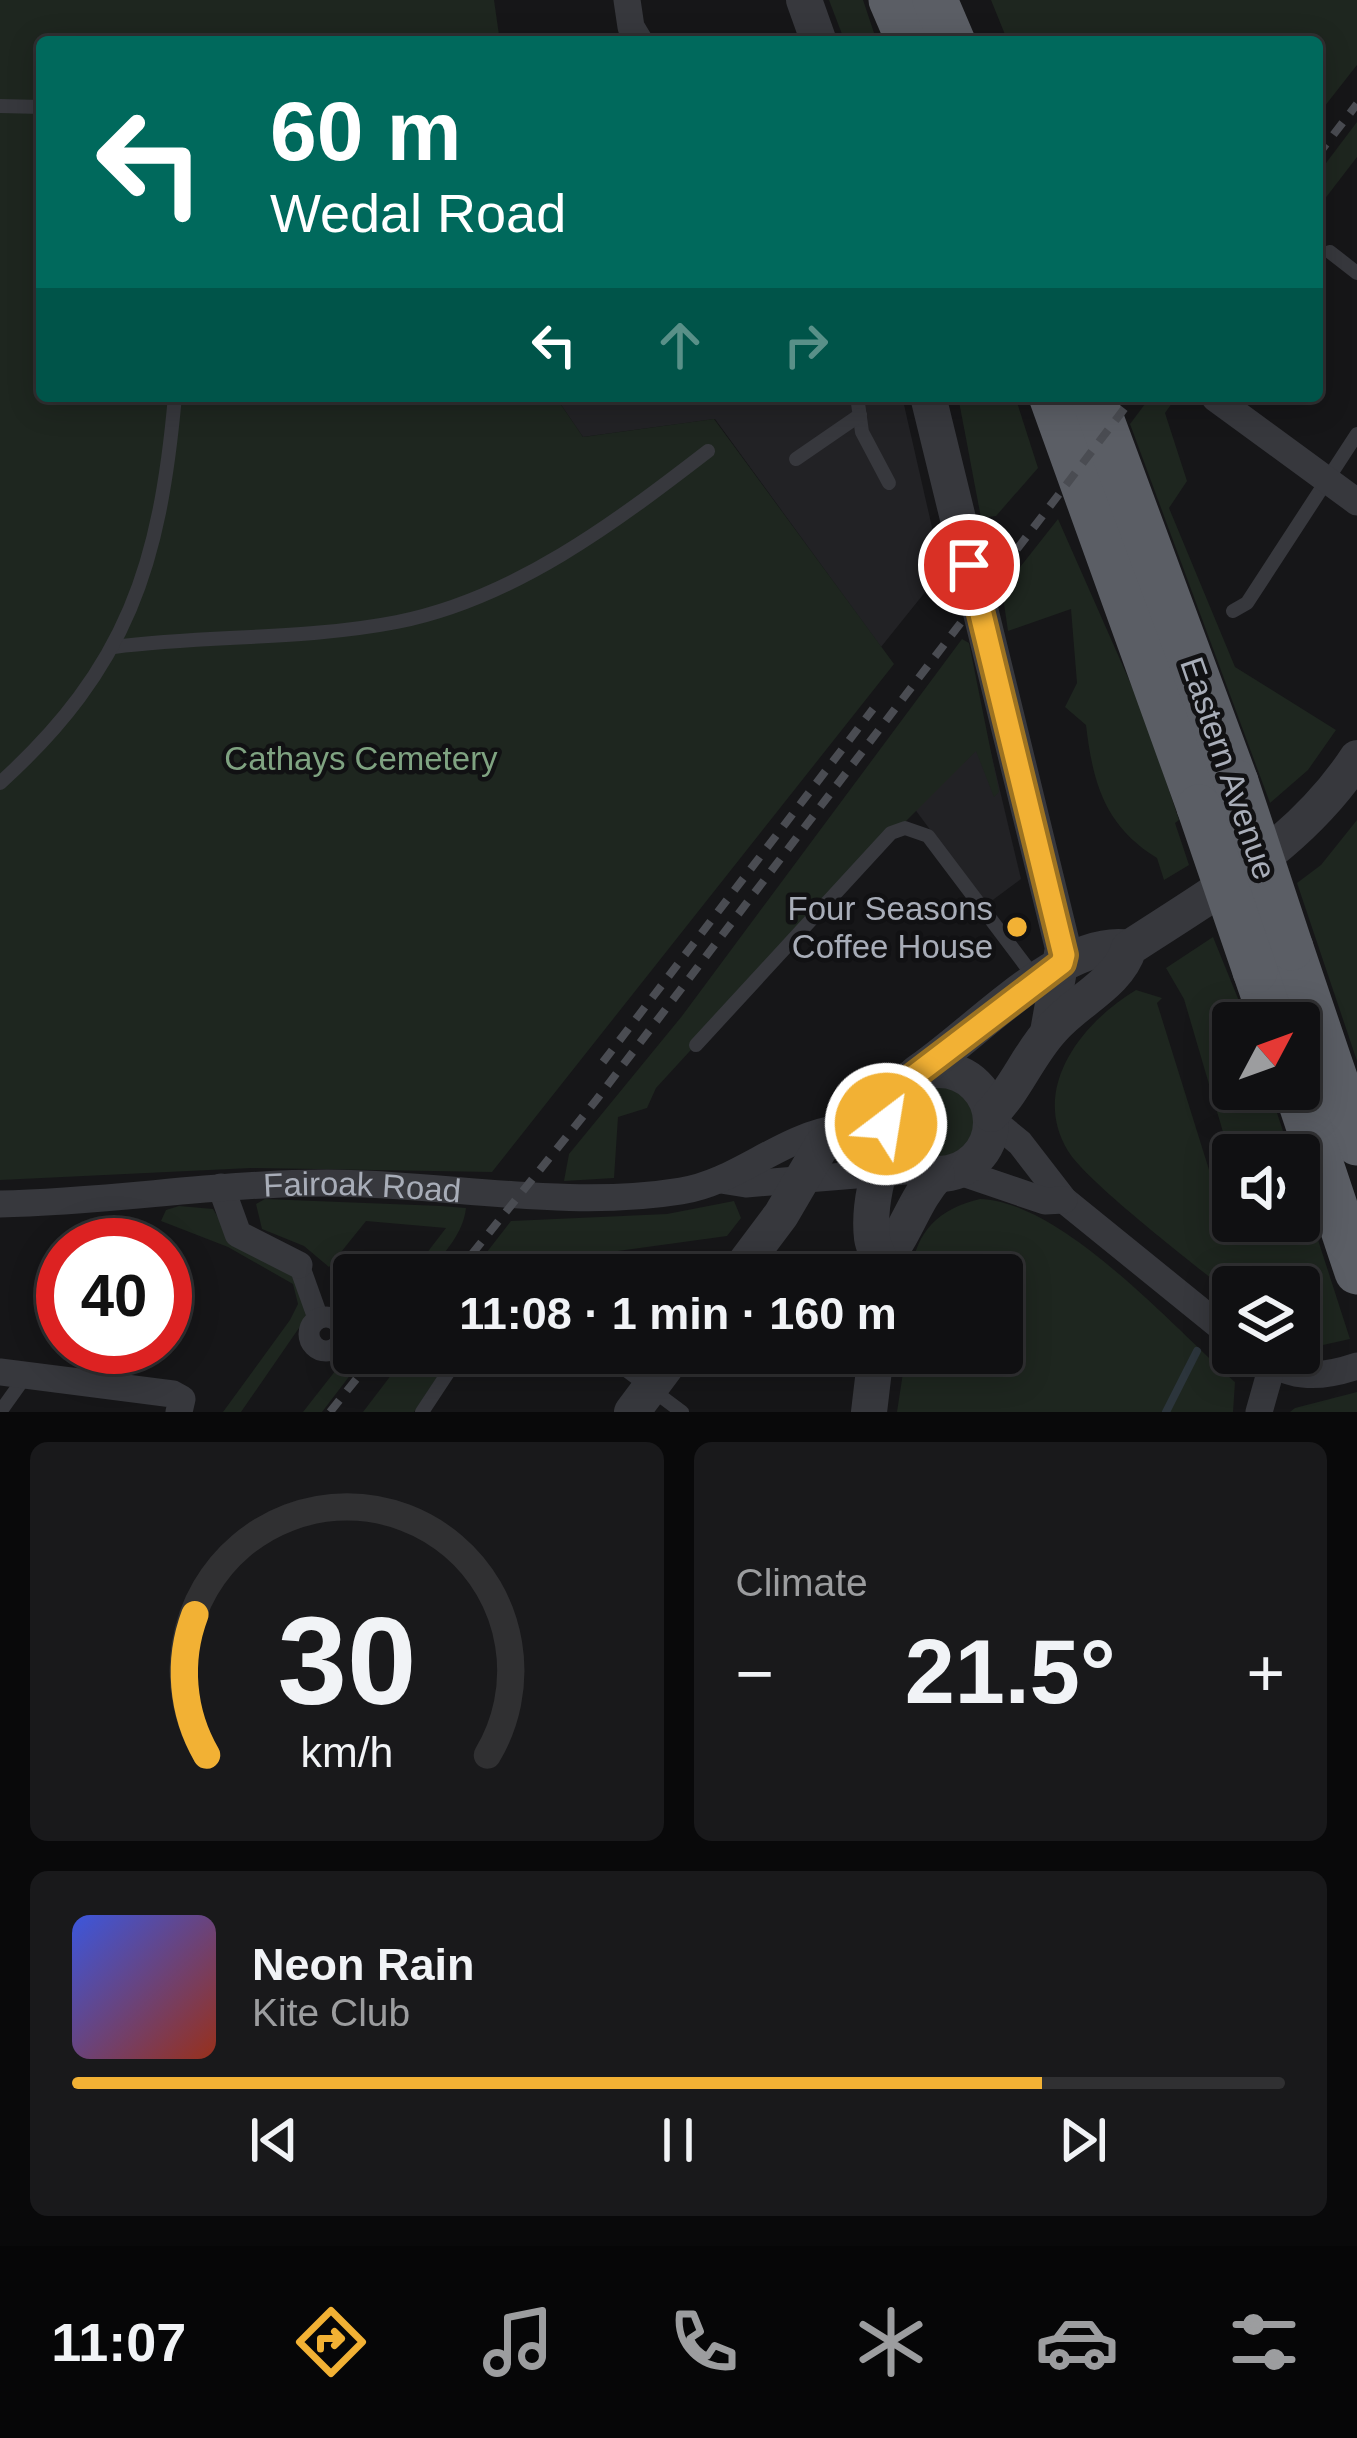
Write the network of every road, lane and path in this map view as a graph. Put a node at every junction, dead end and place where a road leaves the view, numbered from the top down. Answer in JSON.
{"nodes":[{"id":1,"x":627,"y":0,"type":"edge"},
{"id":2,"x":804,"y":0,"type":"edge"},
{"id":3,"x":892,"y":0,"type":"edge"},
{"id":4,"x":935,"y":0,"type":"edge"},
{"id":5,"x":638,"y":36,"type":"edge"},
{"id":6,"x":817,"y":36,"type":"edge"},
{"id":7,"x":907,"y":36,"type":"edge"},
{"id":8,"x":950,"y":36,"type":"edge"},
{"id":9,"x":0,"y":106,"type":"edge"},
{"id":10,"x":36,"y":107,"type":"edge"},
{"id":11,"x":1330,"y":252,"type":"dead end"},
{"id":12,"x":1357,"y":273,"type":"edge"},
{"id":13,"x":174,"y":402,"type":"edge"},
{"id":14,"x":857,"y":402,"type":"edge"},
{"id":15,"x":929,"y":402,"type":"edge"},
{"id":16,"x":1054,"y":402,"type":"edge"},
{"id":17,"x":1096,"y":402,"type":"edge"},
{"id":18,"x":1221,"y":402,"type":"edge"},
{"id":19,"x":860,"y":415,"type":"junction"},
{"id":20,"x":1357,"y":434,"type":"edge"},
{"id":21,"x":708,"y":452,"type":"dead end"},
{"id":22,"x":796,"y":459,"type":"dead end"},
{"id":23,"x":1328,"y":476,"type":"junction"},
{"id":24,"x":889,"y":483,"type":"dead end"},
{"id":25,"x":1357,"y":502,"type":"edge"},
{"id":26,"x":1233,"y":611,"type":"dead end"},
{"id":27,"x":114,"y":646,"type":"junction"},
{"id":28,"x":1357,"y":758,"type":"edge"},
{"id":29,"x":0,"y":783,"type":"edge"},
{"id":30,"x":1218,"y":795,"type":"junction"},
{"id":31,"x":1129,"y":948,"type":"junction"},
{"id":32,"x":1273,"y":959,"type":"junction"},
{"id":33,"x":1050,"y":973,"type":"junction"},
{"id":34,"x":1274,"y":1002,"type":"edge"},
{"id":35,"x":1048,"y":1032,"type":"junction"},
{"id":36,"x":696,"y":1046,"type":"dead end"},
{"id":37,"x":908,"y":1080,"type":"junction"},
{"id":38,"x":1303,"y":1110,"type":"edge"},
{"id":39,"x":991,"y":1116,"type":"junction"},
{"id":40,"x":840,"y":1128,"type":"junction"},
{"id":41,"x":889,"y":1138,"type":"junction"},
{"id":42,"x":1357,"y":1143,"type":"edge"},
{"id":43,"x":937,"y":1172,"type":"junction"},
{"id":44,"x":878,"y":1176,"type":"junction"},
{"id":45,"x":798,"y":1179,"type":"junction"},
{"id":46,"x":721,"y":1180,"type":"junction"},
{"id":47,"x":221,"y":1187,"type":"junction"},
{"id":48,"x":1064,"y":1200,"type":"junction"},
{"id":49,"x":0,"y":1204,"type":"edge"},
{"id":50,"x":752,"y":1254,"type":"edge"},
{"id":51,"x":877,"y":1254,"type":"edge"},
{"id":52,"x":890,"y":1254,"type":"edge"},
{"id":53,"x":299,"y":1265,"type":"joint"},
{"id":54,"x":1357,"y":1272,"type":"edge"},
{"id":55,"x":318,"y":1318,"type":"dead end"},
{"id":56,"x":1212,"y":1320,"type":"edge"},
{"id":57,"x":1357,"y":1366,"type":"edge"},
{"id":58,"x":13,"y":1373,"type":"edge"},
{"id":59,"x":447,"y":1374,"type":"edge"},
{"id":60,"x":620,"y":1374,"type":"edge"},
{"id":61,"x":660,"y":1374,"type":"edge"},
{"id":62,"x":873,"y":1374,"type":"edge"},
{"id":63,"x":1262,"y":1374,"type":"edge"},
{"id":64,"x":1320,"y":1374,"type":"edge"},
{"id":65,"x":641,"y":1400,"type":"edge"},
{"id":66,"x":181,"y":1405,"type":"edge"},
{"id":67,"x":0,"y":1412,"type":"edge"},
{"id":68,"x":422,"y":1412,"type":"edge"},
{"id":69,"x":682,"y":1412,"type":"edge"},
{"id":70,"x":868,"y":1412,"type":"edge"},
{"id":71,"x":1259,"y":1412,"type":"edge"}],
"edges":[{"from":1,"to":5,"type":"street"},
{"from":2,"to":6,"type":"street"},
{"from":3,"to":7,"type":"highway"},
{"from":4,"to":8,"type":"highway"},
{"from":9,"to":10,"type":"lane"},
{"from":11,"to":12,"type":"lane"},
{"from":13,"to":27,"type":"lane"},
{"from":14,"to":19,"type":"lane"},
{"from":15,"to":33,"type":"street"},
{"from":16,"to":30,"type":"highway","name":"Eastern Avenue"},
{"from":17,"to":30,"type":"highway","name":"Eastern Avenue"},
{"from":18,"to":23,"type":"street"},
{"from":19,"to":22,"type":"lane"},
{"from":19,"to":24,"type":"lane"},
{"from":20,"to":23,"type":"lane"},
{"from":21,"to":27,"type":"lane"},
{"from":23,"to":25,"type":"street"},
{"from":23,"to":26,"type":"lane"},
{"from":27,"to":29,"type":"lane"},
{"from":28,"to":31,"type":"street"},
{"from":30,"to":32,"type":"highway","name":"Eastern Avenue","bridge":true},
{"from":31,"to":33,"type":"street"},
{"from":31,"to":35,"type":"street"},
{"from":32,"to":34,"type":"highway","name":"Eastern Avenue"},
{"from":32,"to":42,"type":"highway","name":"Eastern Avenue"},
{"from":33,"to":35,"type":"street"},
{"from":33,"to":36,"type":"lane"},
{"from":33,"to":37,"type":"street","name":"Fairoak Road"},
{"from":35,"to":39,"type":"street"},
{"from":37,"to":39,"type":"street"},
{"from":37,"to":40,"type":"street","name":"Fairoak Road"},
{"from":37,"to":41,"type":"street"},
{"from":38,"to":54,"type":"highway"},
{"from":39,"to":43,"type":"street"},
{"from":39,"to":48,"type":"street","name":"Fairoak Road"},
{"from":40,"to":45,"type":"street"},
{"from":40,"to":46,"type":"street","name":"Fairoak Road"},
{"from":41,"to":43,"type":"street"},
{"from":41,"to":44,"type":"street"},
{"from":43,"to":44,"type":"street","name":"Fairoak Road"},
{"from":43,"to":48,"type":"street","name":"Fairoak Road"},
{"from":43,"to":52,"type":"street"},
{"from":44,"to":45,"type":"street","name":"Fairoak Road"},
{"from":44,"to":51,"type":"street"},
{"from":45,"to":46,"type":"street","name":"Fairoak Road"},
{"from":45,"to":50,"type":"street"},
{"from":46,"to":47,"type":"street","name":"Fairoak Road"},
{"from":47,"to":49,"type":"street","name":"Fairoak Road"},
{"from":47,"to":53,"type":"street"},
{"from":48,"to":56,"type":"street","name":"Fairoak Road"},
{"from":53,"to":55,"type":"street"},
{"from":57,"to":64,"type":"street"},
{"from":58,"to":66,"type":"street"},
{"from":58,"to":67,"type":"lane"},
{"from":59,"to":68,"type":"lane"},
{"from":60,"to":65,"type":"lane"},
{"from":61,"to":65,"type":"street"},
{"from":62,"to":70,"type":"street"},
{"from":63,"to":71,"type":"street"},
{"from":65,"to":69,"type":"lane"}]}
